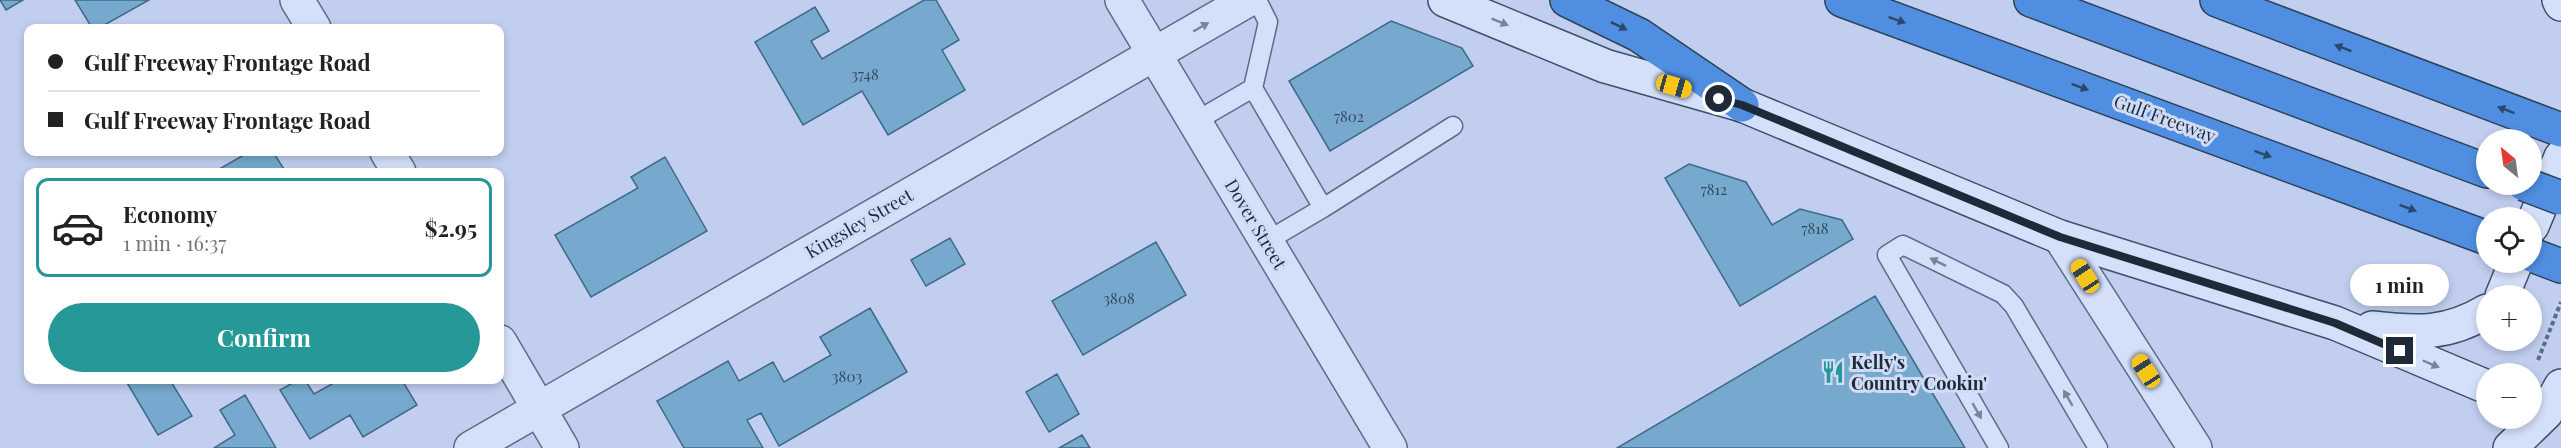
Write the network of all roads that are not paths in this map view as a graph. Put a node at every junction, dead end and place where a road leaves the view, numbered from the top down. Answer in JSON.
{"nodes":[{"id":1,"x":297,"y":0,"type":"edge"},
{"id":2,"x":1122,"y":0,"type":"edge"},
{"id":3,"x":1248,"y":0,"type":"edge"},
{"id":4,"x":1257,"y":0,"type":"edge"},
{"id":5,"x":1445,"y":0,"type":"edge"},
{"id":6,"x":1567,"y":0,"type":"edge"},
{"id":7,"x":1842,"y":0,"type":"edge"},
{"id":8,"x":2031,"y":0,"type":"edge"},
{"id":9,"x":2217,"y":0,"type":"edge"},
{"id":10,"x":2559,"y":0,"type":"edge"},
{"id":11,"x":2561,"y":4,"type":"edge"},
{"id":12,"x":312,"y":24,"type":"edge"},
{"id":13,"x":1155,"y":53,"type":"junction"},
{"id":14,"x":1253,"y":88,"type":"junction"},
{"id":15,"x":1742,"y":105,"type":"junction"},
{"id":16,"x":1196,"y":122,"type":"junction"},
{"id":17,"x":1453,"y":126,"type":"dead end"},
{"id":18,"x":2561,"y":130,"type":"edge"},
{"id":19,"x":2561,"y":157,"type":"edge"},
{"id":20,"x":2476,"y":167,"type":"edge"},
{"id":21,"x":2542,"y":191,"type":"edge"},
{"id":22,"x":2561,"y":198,"type":"edge"},
{"id":23,"x":2540,"y":207,"type":"edge"},
{"id":24,"x":1323,"y":208,"type":"junction"},
{"id":25,"x":2476,"y":234,"type":"edge"},
{"id":26,"x":2060,"y":237,"type":"junction"},
{"id":27,"x":1267,"y":241,"type":"junction"},
{"id":28,"x":2542,"y":259,"type":"edge"},
{"id":29,"x":2561,"y":266,"type":"edge"},
{"id":30,"x":2476,"y":318,"type":"edge"},
{"id":31,"x":2335,"y":323,"type":"junction"},
{"id":32,"x":504,"y":349,"type":"edge"},
{"id":33,"x":2476,"y":382,"type":"edge"},
{"id":34,"x":2550,"y":406,"type":"edge"},
{"id":35,"x":539,"y":408,"type":"junction"},
{"id":36,"x":471,"y":448,"type":"edge"},
{"id":37,"x":562,"y":448,"type":"edge"},
{"id":38,"x":1390,"y":448,"type":"edge"},
{"id":39,"x":1999,"y":448,"type":"edge"},
{"id":40,"x":2098,"y":448,"type":"edge"},
{"id":41,"x":2195,"y":448,"type":"edge"},
{"id":42,"x":2510,"y":448,"type":"edge"}],
"edges":[{"from":1,"to":12,"type":"street"},
{"from":2,"to":13,"type":"street","name":"Dover Street"},
{"from":13,"to":3,"type":"street","name":"Kingsley Street","one_way":true},
{"from":4,"to":14,"type":"lane"},
{"from":5,"to":15,"type":"street","one_way":true},
{"from":6,"to":15,"type":"highway","one_way":true},
{"from":7,"to":25,"type":"highway","name":"Gulf Freeway","one_way":true},
{"from":8,"to":20,"type":"highway"},
{"from":18,"to":9,"type":"highway","one_way":true},
{"from":10,"to":11,"type":"street"},
{"from":13,"to":16,"type":"street","name":"Dover Street"},
{"from":13,"to":35,"type":"street","name":"Kingsley Street"},
{"from":14,"to":16,"type":"lane"},
{"from":14,"to":24,"type":"lane"},
{"from":15,"to":26,"type":"street"},
{"from":16,"to":27,"type":"street","name":"Dover Street"},
{"from":17,"to":24,"type":"lane"},
{"from":19,"to":23,"type":"street"},
{"from":21,"to":22,"type":"highway","bridge":true},
{"from":24,"to":27,"type":"lane"},
{"from":26,"to":31,"type":"street"},
{"from":26,"to":41,"type":"street"},
{"from":27,"to":38,"type":"street","name":"Dover Street"},
{"from":28,"to":29,"type":"highway"},
{"from":30,"to":31,"type":"street"},
{"from":31,"to":33,"type":"street","one_way":true},
{"from":32,"to":35,"type":"street"},
{"from":34,"to":42,"type":"street"},
{"from":35,"to":36,"type":"street","name":"Kingsley Street"},
{"from":35,"to":37,"type":"street"},
{"from":40,"to":39,"type":"lane","one_way":true}]}
